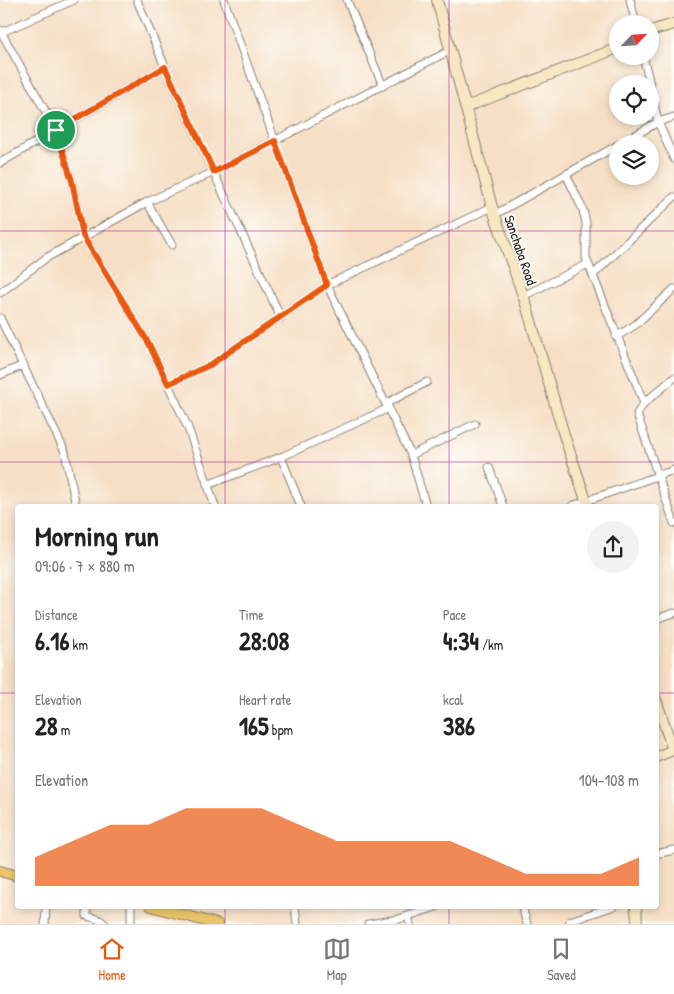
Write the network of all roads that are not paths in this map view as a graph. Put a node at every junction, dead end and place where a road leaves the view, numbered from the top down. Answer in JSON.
{"nodes":[{"id":1,"x":74,"y":0,"type":"edge"},
{"id":2,"x":137,"y":0,"type":"edge"},
{"id":3,"x":224,"y":0,"type":"edge"},
{"id":4,"x":347,"y":0,"type":"edge"},
{"id":5,"x":437,"y":0,"type":"edge"},
{"id":6,"x":630,"y":0,"type":"edge"},
{"id":7,"x":634,"y":15,"type":"edge"},
{"id":8,"x":674,"y":24,"type":"edge"},
{"id":9,"x":659,"y":28,"type":"edge"},
{"id":10,"x":0,"y":32,"type":"edge"},
{"id":11,"x":451,"y":50,"type":"junction"},
{"id":12,"x":609,"y":51,"type":"edge"},
{"id":13,"x":165,"y":67,"type":"junction"},
{"id":14,"x":383,"y":86,"type":"junction"},
{"id":15,"x":466,"y":107,"type":"junction"},
{"id":16,"x":674,"y":117,"type":"edge"},
{"id":17,"x":659,"y":122,"type":"edge"},
{"id":18,"x":659,"y":124,"type":"edge"},
{"id":19,"x":653,"y":125,"type":"edge"},
{"id":20,"x":56,"y":130,"type":"junction"},
{"id":21,"x":634,"y":135,"type":"edge"},
{"id":22,"x":275,"y":141,"type":"junction"},
{"id":23,"x":609,"y":149,"type":"edge"},
{"id":24,"x":674,"y":159,"type":"edge"},
{"id":25,"x":0,"y":163,"type":"edge"},
{"id":26,"x":214,"y":172,"type":"junction"},
{"id":27,"x":566,"y":174,"type":"junction"},
{"id":28,"x":674,"y":197,"type":"edge"},
{"id":29,"x":147,"y":202,"type":"junction"},
{"id":30,"x":493,"y":211,"type":"junction"},
{"id":31,"x":83,"y":236,"type":"junction"},
{"id":32,"x":172,"y":245,"type":"dead end"},
{"id":33,"x":588,"y":264,"type":"junction"},
{"id":34,"x":593,"y":275,"type":"junction"},
{"id":35,"x":327,"y":285,"type":"junction"},
{"id":36,"x":674,"y":289,"type":"edge"},
{"id":37,"x":0,"y":293,"type":"edge"},
{"id":38,"x":523,"y":296,"type":"junction"},
{"id":39,"x":0,"y":318,"type":"edge"},
{"id":40,"x":281,"y":318,"type":"junction"},
{"id":41,"x":616,"y":337,"type":"junction"},
{"id":42,"x":24,"y":365,"type":"junction"},
{"id":43,"x":0,"y":375,"type":"edge"},
{"id":44,"x":674,"y":378,"type":"edge"},
{"id":45,"x":427,"y":382,"type":"dead end"},
{"id":46,"x":168,"y":384,"type":"junction"},
{"id":47,"x":644,"y":403,"type":"junction"},
{"id":48,"x":388,"y":405,"type":"junction"},
{"id":49,"x":475,"y":424,"type":"dead end"},
{"id":50,"x":411,"y":455,"type":"junction"},
{"id":51,"x":281,"y":457,"type":"junction"},
{"id":52,"x":490,"y":466,"type":"dead end"},
{"id":53,"x":674,"y":470,"type":"edge"},
{"id":54,"x":657,"y":475,"type":"junction"},
{"id":55,"x":207,"y":484,"type":"junction"},
{"id":56,"x":76,"y":504,"type":"edge"},
{"id":57,"x":215,"y":504,"type":"edge"},
{"id":58,"x":300,"y":504,"type":"edge"},
{"id":59,"x":425,"y":504,"type":"edge"},
{"id":60,"x":502,"y":504,"type":"edge"},
{"id":61,"x":587,"y":504,"type":"edge"},
{"id":62,"x":674,"y":523,"type":"edge"},
{"id":63,"x":674,"y":614,"type":"edge"},
{"id":64,"x":659,"y":618,"type":"edge"},
{"id":65,"x":659,"y":709,"type":"edge"},
{"id":66,"x":673,"y":750,"type":"edge"},
{"id":67,"x":659,"y":756,"type":"edge"},
{"id":68,"x":674,"y":850,"type":"edge"},
{"id":69,"x":659,"y":853,"type":"edge"},
{"id":70,"x":0,"y":872,"type":"edge"},
{"id":71,"x":15,"y":875,"type":"edge"},
{"id":72,"x":46,"y":909,"type":"edge"},
{"id":73,"x":87,"y":909,"type":"edge"},
{"id":74,"x":131,"y":909,"type":"edge"},
{"id":75,"x":162,"y":909,"type":"edge"},
{"id":76,"x":295,"y":909,"type":"edge"},
{"id":77,"x":430,"y":909,"type":"edge"},
{"id":78,"x":523,"y":909,"type":"edge"},
{"id":79,"x":605,"y":909,"type":"edge"},
{"id":80,"x":636,"y":909,"type":"edge"},
{"id":81,"x":408,"y":916,"type":"junction"},
{"id":82,"x":570,"y":921,"type":"dead end"},
{"id":83,"x":45,"y":924,"type":"edge"},
{"id":84,"x":105,"y":924,"type":"edge"},
{"id":85,"x":131,"y":924,"type":"edge"},
{"id":86,"x":217,"y":924,"type":"edge"},
{"id":87,"x":297,"y":924,"type":"edge"},
{"id":88,"x":368,"y":924,"type":"edge"},
{"id":89,"x":410,"y":924,"type":"edge"},
{"id":90,"x":527,"y":924,"type":"edge"},
{"id":91,"x":637,"y":924,"type":"edge"}],
"edges":[{"from":1,"to":10,"type":"street"},
{"from":2,"to":13,"type":"street"},
{"from":3,"to":22,"type":"street"},
{"from":4,"to":14,"type":"street"},
{"from":5,"to":11,"type":"street","name":"Sanchaba Road"},
{"from":6,"to":7,"type":"street"},
{"from":8,"to":9,"type":"street"},
{"from":10,"to":20,"type":"street"},
{"from":11,"to":14,"type":"street"},
{"from":11,"to":15,"type":"street","name":"Sanchaba Road"},
{"from":12,"to":15,"type":"street"},
{"from":13,"to":20,"type":"street"},
{"from":13,"to":26,"type":"street"},
{"from":14,"to":22,"type":"street"},
{"from":15,"to":30,"type":"street","name":"Sanchaba Road"},
{"from":16,"to":17,"type":"street"},
{"from":18,"to":24,"type":"street"},
{"from":19,"to":21,"type":"street"},
{"from":20,"to":25,"type":"street"},
{"from":20,"to":31,"type":"street"},
{"from":22,"to":26,"type":"street"},
{"from":22,"to":35,"type":"street"},
{"from":23,"to":27,"type":"street"},
{"from":26,"to":29,"type":"street"},
{"from":26,"to":40,"type":"street"},
{"from":27,"to":30,"type":"street"},
{"from":27,"to":33,"type":"street"},
{"from":28,"to":34,"type":"street"},
{"from":29,"to":31,"type":"street"},
{"from":29,"to":32,"type":"street"},
{"from":30,"to":35,"type":"street"},
{"from":30,"to":38,"type":"street","name":"Sanchaba Road"},
{"from":31,"to":37,"type":"street"},
{"from":31,"to":46,"type":"street"},
{"from":33,"to":34,"type":"street"},
{"from":33,"to":38,"type":"street"},
{"from":34,"to":41,"type":"street"},
{"from":35,"to":40,"type":"street"},
{"from":35,"to":48,"type":"street"},
{"from":36,"to":41,"type":"street"},
{"from":38,"to":61,"type":"street","name":"Sanchaba Road"},
{"from":39,"to":42,"type":"street"},
{"from":40,"to":46,"type":"street"},
{"from":41,"to":47,"type":"street"},
{"from":42,"to":43,"type":"street"},
{"from":42,"to":56,"type":"street"},
{"from":44,"to":47,"type":"street"},
{"from":45,"to":48,"type":"street"},
{"from":46,"to":55,"type":"street"},
{"from":47,"to":54,"type":"street"},
{"from":48,"to":50,"type":"street"},
{"from":48,"to":51,"type":"street"},
{"from":49,"to":50,"type":"street"},
{"from":50,"to":59,"type":"street"},
{"from":51,"to":55,"type":"street"},
{"from":51,"to":58,"type":"street"},
{"from":52,"to":60,"type":"street"},
{"from":53,"to":54,"type":"street"},
{"from":54,"to":61,"type":"street"},
{"from":54,"to":62,"type":"street"},
{"from":55,"to":57,"type":"street"},
{"from":63,"to":64,"type":"street"},
{"from":65,"to":66,"type":"street"},
{"from":66,"to":67,"type":"street"},
{"from":68,"to":69,"type":"street"},
{"from":70,"to":71,"type":"main road"},
{"from":72,"to":83,"type":"street"},
{"from":73,"to":84,"type":"street"},
{"from":74,"to":85,"type":"street"},
{"from":75,"to":86,"type":"main road"},
{"from":76,"to":87,"type":"street"},
{"from":77,"to":81,"type":"street"},
{"from":78,"to":90,"type":"street"},
{"from":79,"to":82,"type":"street"},
{"from":80,"to":91,"type":"street"},
{"from":81,"to":88,"type":"street"},
{"from":81,"to":89,"type":"street"}]}
